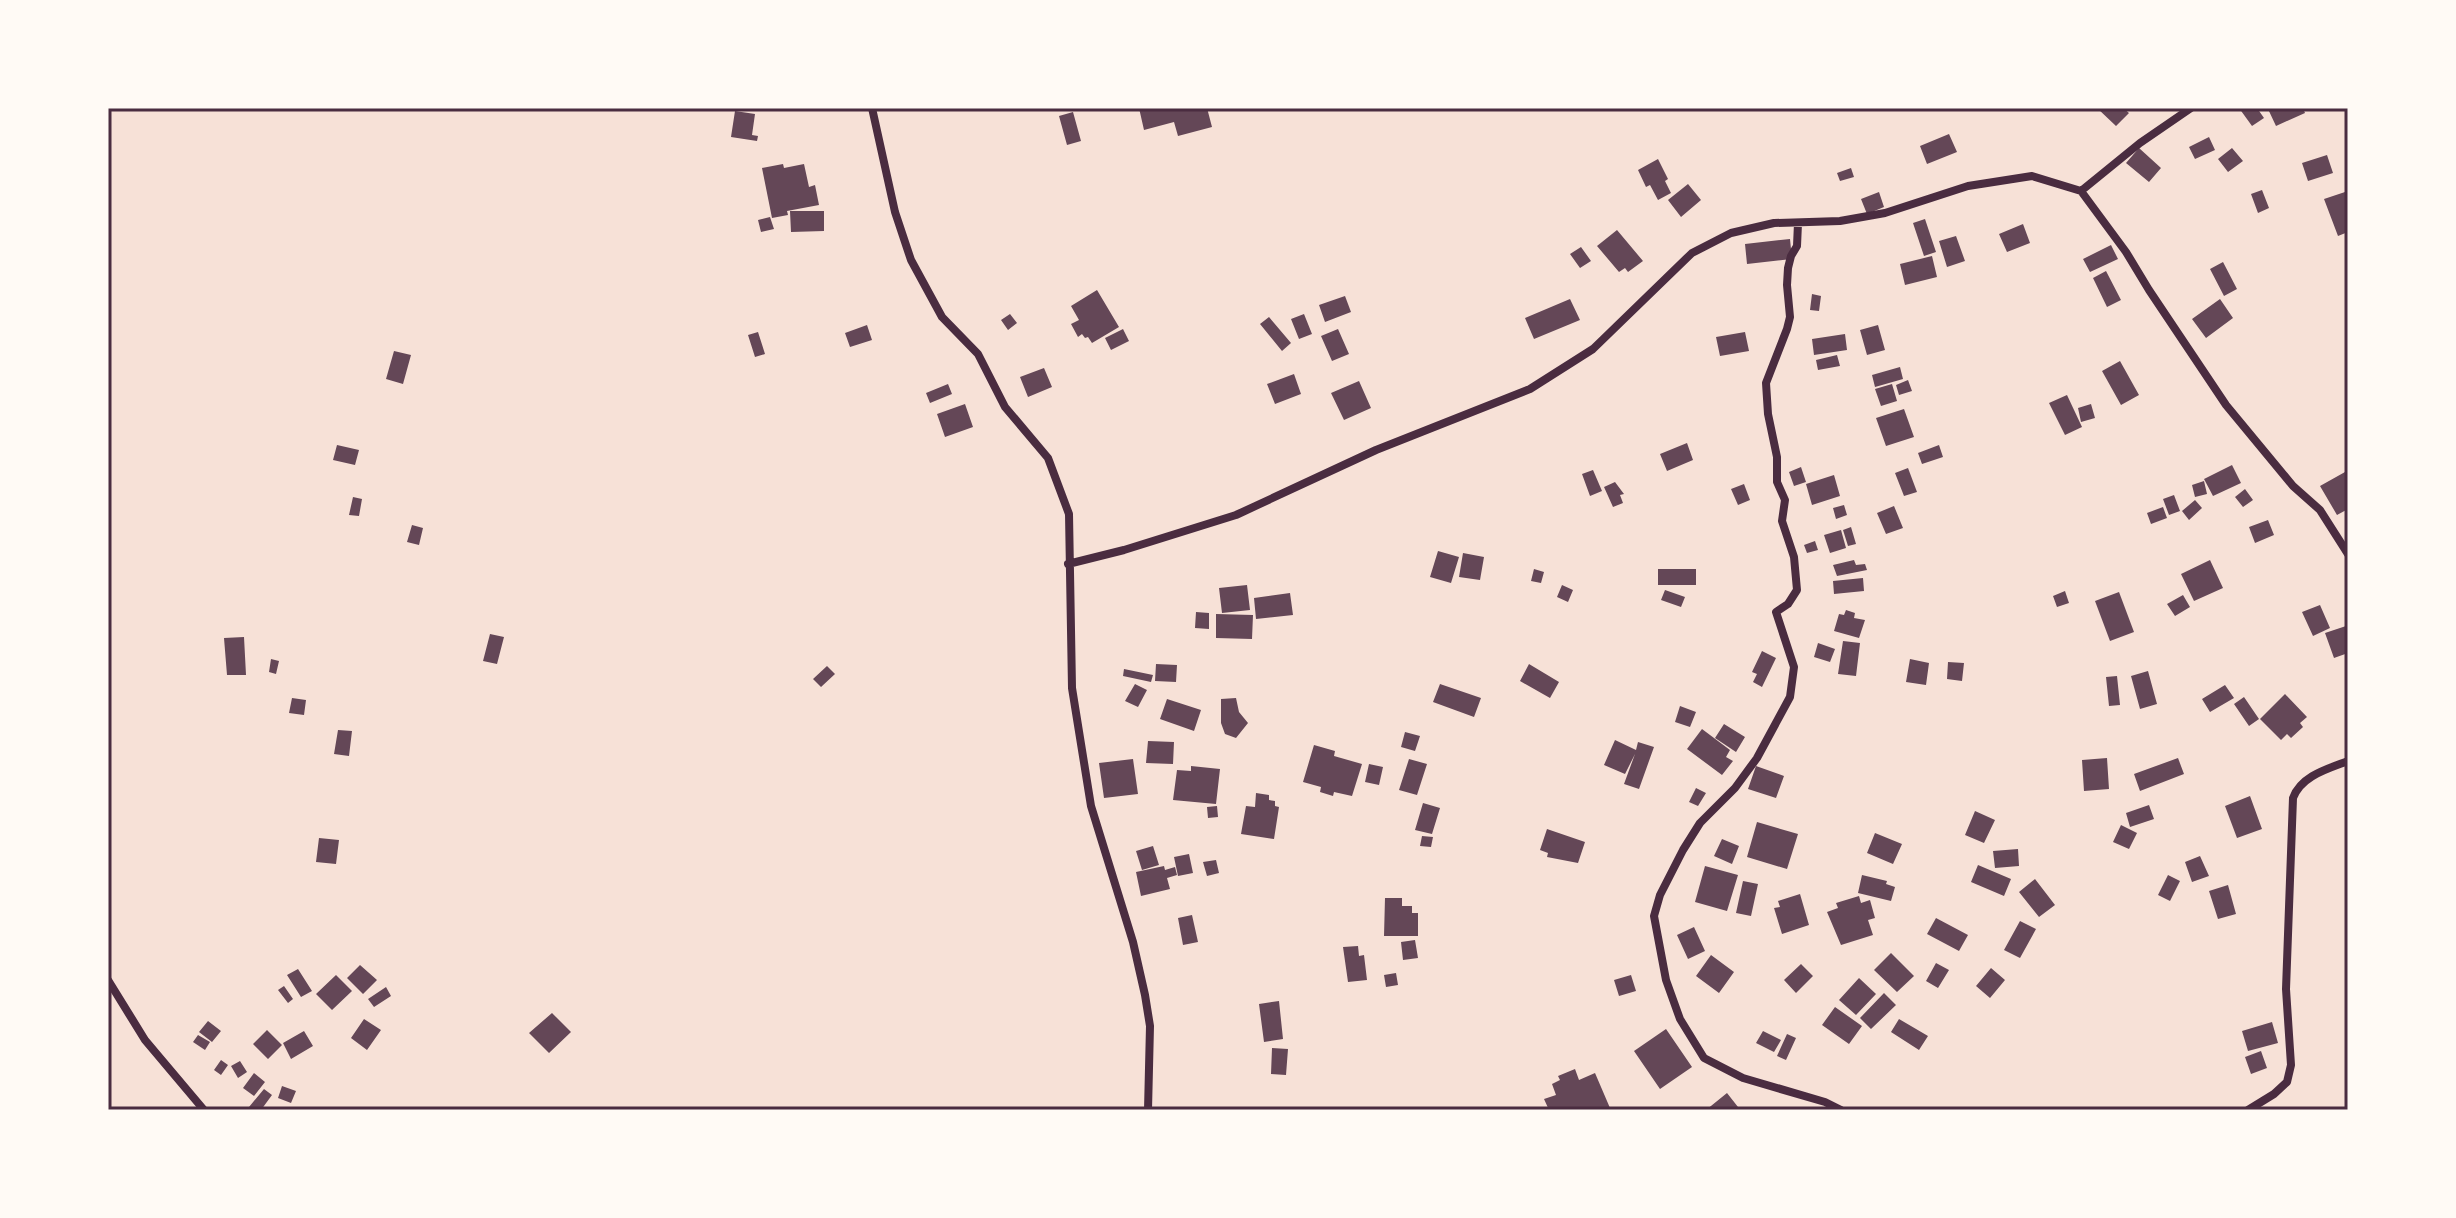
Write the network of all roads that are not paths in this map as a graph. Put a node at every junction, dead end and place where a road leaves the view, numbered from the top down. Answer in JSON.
{"nodes":[{"id":1,"x":872,"y":108,"type":"edge"},
{"id":2,"x":2191,"y":108,"type":"edge"},
{"id":3,"x":2081,"y":191,"type":"junction"},
{"id":4,"x":1798,"y":223,"type":"junction"},
{"id":5,"x":2348,"y":554,"type":"edge"},
{"id":6,"x":1068,"y":564,"type":"junction"},
{"id":7,"x":2348,"y":761,"type":"edge"},
{"id":8,"x":108,"y":980,"type":"edge"},
{"id":9,"x":204,"y":1110,"type":"edge"},
{"id":10,"x":1148,"y":1110,"type":"edge"},
{"id":11,"x":1841,"y":1110,"type":"edge"},
{"id":12,"x":2248,"y":1110,"type":"edge"}],
"edges":[{"from":1,"to":6,"type":"street"},
{"from":2,"to":3,"type":"street"},
{"from":3,"to":4,"type":"street"},
{"from":3,"to":5,"type":"street"},
{"from":4,"to":6,"type":"street"},
{"from":4,"to":11,"type":"street"},
{"from":6,"to":10,"type":"street"},
{"from":7,"to":12,"type":"street"},
{"from":8,"to":9,"type":"street"}]}
